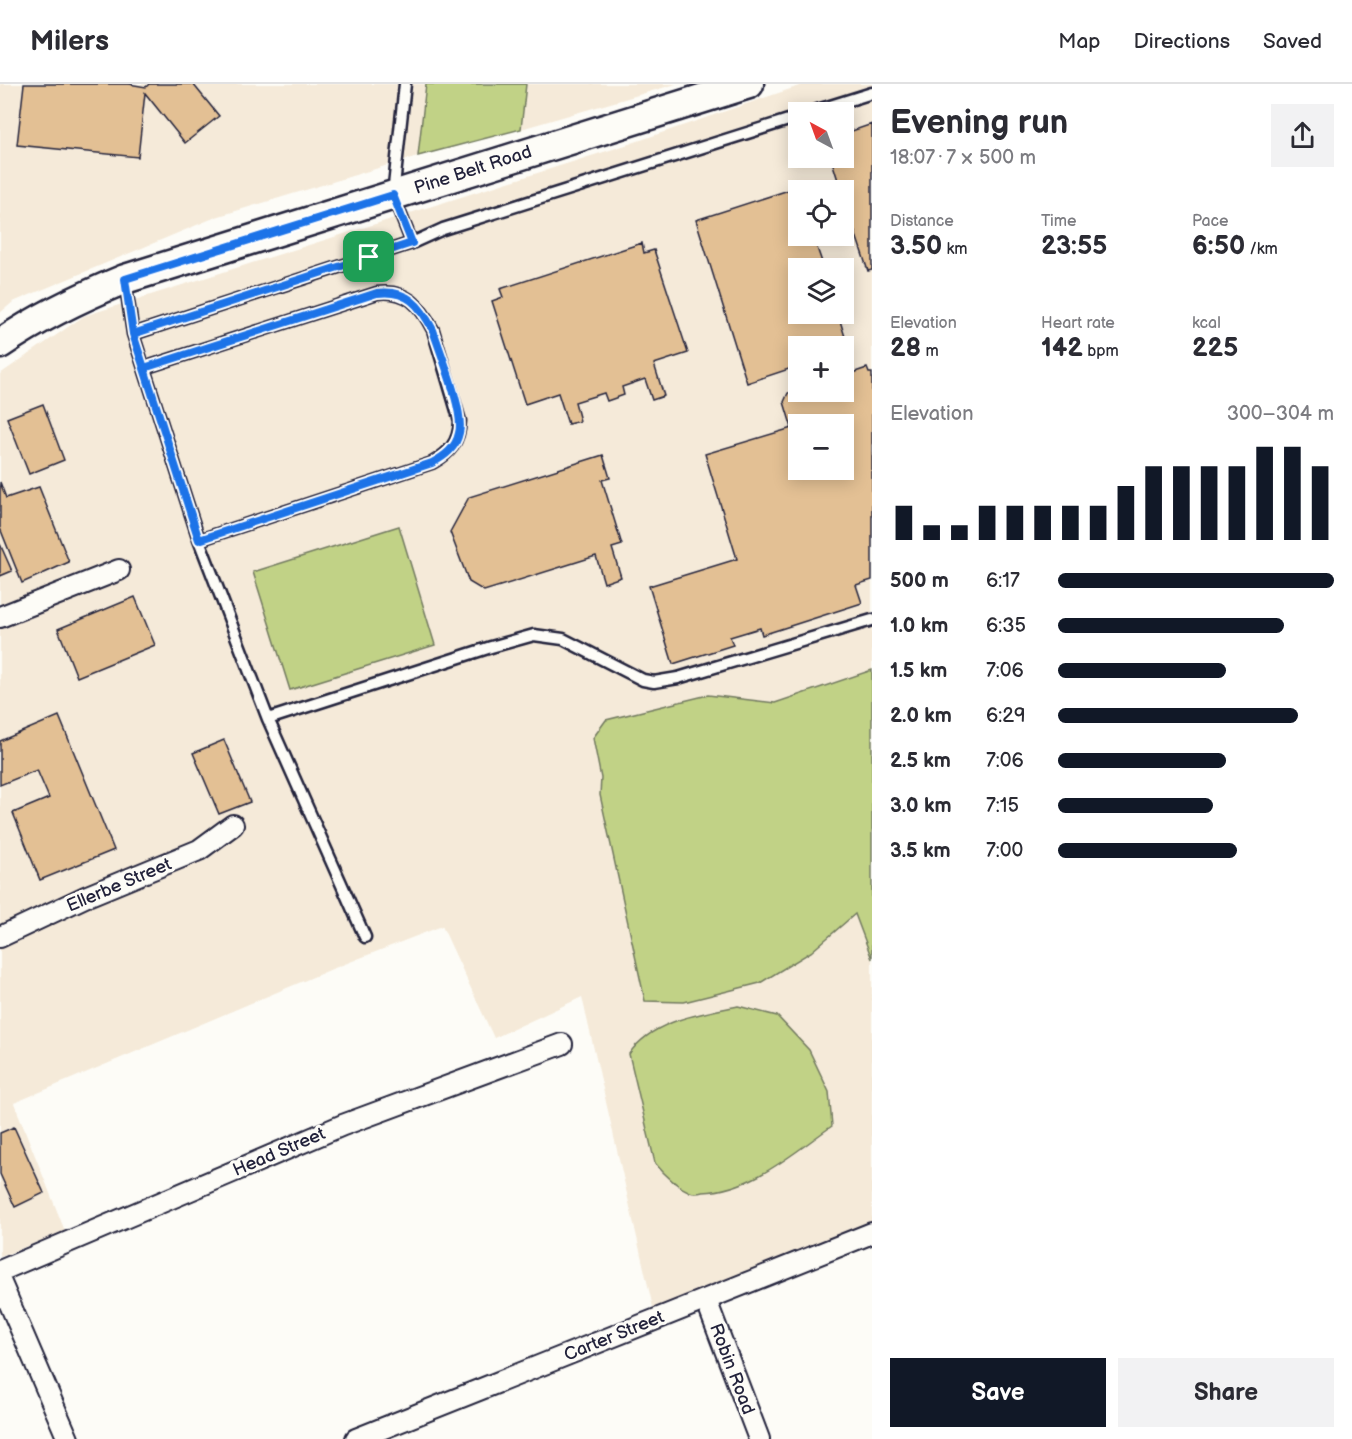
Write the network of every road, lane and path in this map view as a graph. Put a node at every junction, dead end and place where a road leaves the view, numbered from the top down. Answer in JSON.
{"nodes":[{"id":1,"x":405,"y":84,"type":"edge"},
{"id":2,"x":749,"y":84,"type":"edge"},
{"id":3,"x":872,"y":93,"type":"edge"},
{"id":4,"x":843,"y":102,"type":"edge"},
{"id":5,"x":788,"y":120,"type":"edge"},
{"id":6,"x":393,"y":195,"type":"junction"},
{"id":7,"x":412,"y":243,"type":"junction"},
{"id":8,"x":125,"y":279,"type":"junction"},
{"id":9,"x":133,"y":334,"type":"junction"},
{"id":10,"x":0,"y":344,"type":"edge"},
{"id":11,"x":144,"y":368,"type":"junction"},
{"id":12,"x":199,"y":540,"type":"junction"},
{"id":13,"x":119,"y":570,"type":"dead end"},
{"id":14,"x":0,"y":617,"type":"edge"},
{"id":15,"x":872,"y":620,"type":"edge"},
{"id":16,"x":268,"y":720,"type":"junction"},
{"id":17,"x":233,"y":825,"type":"dead end"},
{"id":18,"x":0,"y":937,"type":"edge"},
{"id":19,"x":365,"y":937,"type":"dead end"},
{"id":20,"x":562,"y":1044,"type":"dead end"},
{"id":21,"x":872,"y":1233,"type":"edge"},
{"id":22,"x":0,"y":1271,"type":"edge"},
{"id":23,"x":0,"y":1281,"type":"edge"},
{"id":24,"x":706,"y":1300,"type":"junction"},
{"id":25,"x":361,"y":1438,"type":"edge"},
{"id":26,"x":68,"y":1439,"type":"edge"},
{"id":27,"x":759,"y":1439,"type":"edge"}],
"edges":[{"from":1,"to":6,"type":"lane"},
{"from":2,"to":6,"type":"street","name":"Pine Belt Road"},
{"from":3,"to":4,"type":"lane"},
{"from":5,"to":7,"type":"lane"},
{"from":6,"to":7,"type":"lane"},
{"from":6,"to":8,"type":"street","name":"Pine Belt Road"},
{"from":7,"to":9,"type":"lane"},
{"from":8,"to":9,"type":"lane"},
{"from":8,"to":10,"type":"street","name":"Pine Belt Road"},
{"from":9,"to":11,"type":"lane"},
{"from":11,"to":12,"type":"lane"},
{"from":11,"to":12,"type":"lane"},
{"from":12,"to":16,"type":"lane"},
{"from":13,"to":14,"type":"street"},
{"from":15,"to":16,"type":"lane"},
{"from":16,"to":19,"type":"lane"},
{"from":17,"to":18,"type":"street","name":"Ellerbe Street"},
{"from":20,"to":22,"type":"street","name":"Head Street"},
{"from":21,"to":24,"type":"street","name":"Carter Street"},
{"from":23,"to":26,"type":"street"},
{"from":24,"to":25,"type":"street","name":"Carter Street"},
{"from":24,"to":27,"type":"street","name":"Robin Road"}]}
